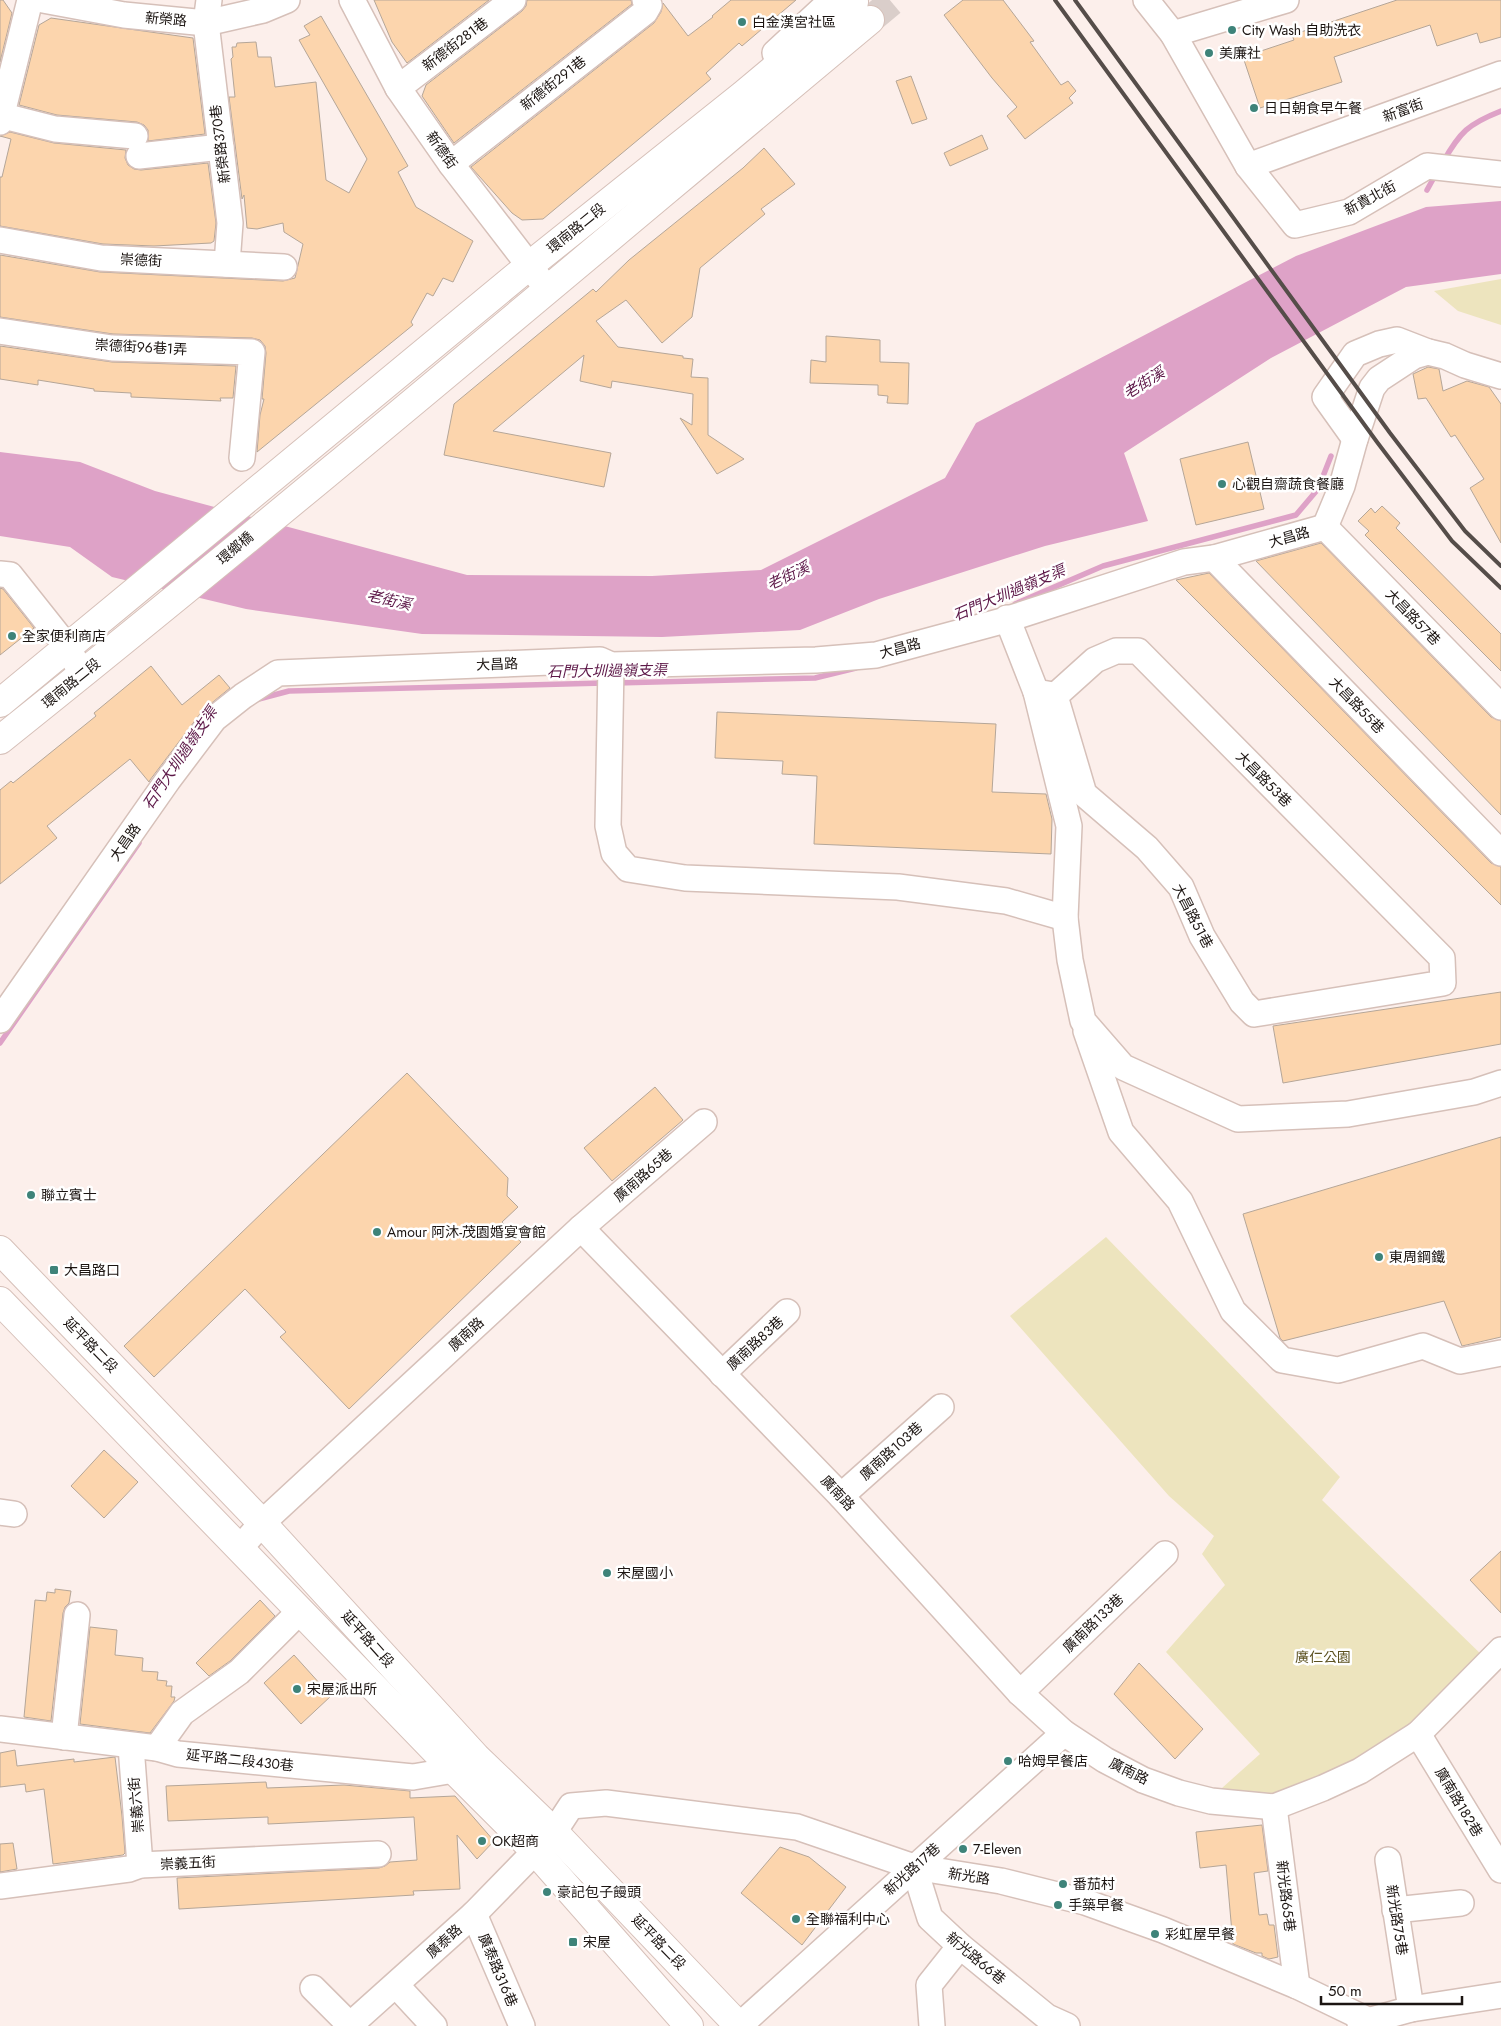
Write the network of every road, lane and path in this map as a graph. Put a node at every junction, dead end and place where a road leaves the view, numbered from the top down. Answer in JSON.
{"nodes":[{"id":1,"x":30,"y":0,"type":"edge"},
{"id":2,"x":43,"y":0,"type":"edge"},
{"id":3,"x":286,"y":0,"type":"edge"},
{"id":4,"x":352,"y":0,"type":"edge"},
{"id":5,"x":513,"y":0,"type":"edge"},
{"id":6,"x":645,"y":0,"type":"edge"},
{"id":7,"x":1146,"y":0,"type":"edge"},
{"id":8,"x":1286,"y":0,"type":"edge"},
{"id":9,"x":852,"y":7,"type":"edge"},
{"id":10,"x":208,"y":11,"type":"edge"},
{"id":11,"x":1173,"y":34,"type":"junction"},
{"id":12,"x":1501,"y":74,"type":"edge"},
{"id":13,"x":398,"y":88,"type":"junction"},
{"id":14,"x":751,"y":104,"type":"junction"},
{"id":15,"x":1,"y":118,"type":"edge"},
{"id":16,"x":221,"y":147,"type":"junction"},
{"id":17,"x":451,"y":164,"type":"junction"},
{"id":18,"x":1248,"y":166,"type":"junction"},
{"id":19,"x":1501,"y":174,"type":"edge"},
{"id":20,"x":0,"y":240,"type":"edge"},
{"id":21,"x":227,"y":264,"type":"junction"},
{"id":22,"x":530,"y":265,"type":"junction"},
{"id":23,"x":284,"y":267,"type":"dead end"},
{"id":24,"x":548,"y":290,"type":"junction"},
{"id":25,"x":0,"y":331,"type":"edge"},
{"id":26,"x":1428,"y":352,"type":"junction"},
{"id":27,"x":1501,"y":376,"type":"edge"},
{"id":28,"x":1355,"y":439,"type":"junction"},
{"id":29,"x":242,"y":458,"type":"dead end"},
{"id":30,"x":329,"y":470,"type":"joint"},
{"id":31,"x":1325,"y":527,"type":"junction"},
{"id":32,"x":1214,"y":558,"type":"junction"},
{"id":33,"x":0,"y":574,"type":"edge"},
{"id":34,"x":1007,"y":618,"type":"junction"},
{"id":35,"x":140,"y":626,"type":"joint"},
{"id":36,"x":68,"y":648,"type":"junction"},
{"id":37,"x":605,"y":662,"type":"junction"},
{"id":38,"x":82,"y":674,"type":"junction"},
{"id":39,"x":1046,"y":694,"type":"junction"},
{"id":40,"x":0,"y":703,"type":"edge"},
{"id":41,"x":1501,"y":707,"type":"edge"},
{"id":42,"x":0,"y":740,"type":"edge"},
{"id":43,"x":1501,"y":853,"type":"edge"},
{"id":44,"x":1065,"y":918,"type":"junction"},
{"id":45,"x":1443,"y":982,"type":"joint"},
{"id":46,"x":0,"y":1020,"type":"edge"},
{"id":47,"x":1083,"y":1021,"type":"junction"},
{"id":48,"x":1501,"y":1083,"type":"edge"},
{"id":49,"x":704,"y":1122,"type":"dead end"},
{"id":50,"x":582,"y":1228,"type":"junction"},
{"id":51,"x":0,"y":1250,"type":"edge"},
{"id":52,"x":0,"y":1301,"type":"edge"},
{"id":53,"x":787,"y":1312,"type":"dead end"},
{"id":54,"x":1501,"y":1353,"type":"edge"},
{"id":55,"x":722,"y":1374,"type":"junction"},
{"id":56,"x":941,"y":1406,"type":"dead end"},
{"id":57,"x":841,"y":1496,"type":"junction"},
{"id":58,"x":262,"y":1523,"type":"junction"},
{"id":59,"x":240,"y":1548,"type":"junction"},
{"id":60,"x":1166,"y":1554,"type":"dead end"},
{"id":61,"x":300,"y":1611,"type":"junction"},
{"id":62,"x":77,"y":1615,"type":"dead end"},
{"id":63,"x":1501,"y":1650,"type":"edge"},
{"id":64,"x":1020,"y":1693,"type":"junction"},
{"id":65,"x":0,"y":1729,"type":"edge"},
{"id":66,"x":1064,"y":1733,"type":"junction"},
{"id":67,"x":1418,"y":1734,"type":"junction"},
{"id":68,"x":64,"y":1737,"type":"junction"},
{"id":69,"x":131,"y":1746,"type":"junction"},
{"id":70,"x":157,"y":1748,"type":"junction"},
{"id":71,"x":465,"y":1764,"type":"junction"},
{"id":72,"x":1274,"y":1806,"type":"junction"},
{"id":73,"x":545,"y":1842,"type":"junction"},
{"id":74,"x":378,"y":1854,"type":"dead end"},
{"id":75,"x":1388,"y":1860,"type":"dead end"},
{"id":76,"x":140,"y":1865,"type":"junction"},
{"id":77,"x":914,"y":1867,"type":"junction"},
{"id":78,"x":1501,"y":1870,"type":"edge"},
{"id":79,"x":0,"y":1886,"type":"edge"},
{"id":80,"x":1461,"y":1903,"type":"dead end"},
{"id":81,"x":1395,"y":1910,"type":"junction"},
{"id":82,"x":474,"y":1914,"type":"junction"},
{"id":83,"x":960,"y":1946,"type":"junction"},
{"id":84,"x":396,"y":1985,"type":"junction"},
{"id":85,"x":1297,"y":1986,"type":"junction"},
{"id":86,"x":313,"y":1988,"type":"dead end"},
{"id":87,"x":1501,"y":1995,"type":"edge"},
{"id":88,"x":1411,"y":2009,"type":"junction"},
{"id":89,"x":1375,"y":2023,"type":"edge"},
{"id":90,"x":349,"y":2025,"type":"edge"},
{"id":91,"x":434,"y":2026,"type":"edge"},
{"id":92,"x":522,"y":2026,"type":"edge"},
{"id":93,"x":690,"y":2026,"type":"edge"},
{"id":94,"x":739,"y":2026,"type":"edge"},
{"id":95,"x":932,"y":2026,"type":"edge"},
{"id":96,"x":1067,"y":2026,"type":"edge"},
{"id":97,"x":1340,"y":2026,"type":"edge"}],
"edges":[{"from":1,"to":15,"type":"street"},
{"from":2,"to":10,"type":"street","name":"新榮路"},
{"from":3,"to":10,"type":"street","name":"新榮路"},
{"from":4,"to":13,"type":"street","name":"新德街"},
{"from":5,"to":13,"type":"street","name":"新德街281巷"},
{"from":6,"to":17,"type":"street","name":"新德街291巷"},
{"from":7,"to":11,"type":"street"},
{"from":8,"to":11,"type":"street"},
{"from":9,"to":14,"type":"main road","name":"環南路二段"},
{"from":9,"to":14,"type":"street"},
{"from":10,"to":16,"type":"street","name":"新榮路370巷"},
{"from":11,"to":18,"type":"street"},
{"from":12,"to":18,"type":"street","name":"新富街"},
{"from":13,"to":17,"type":"street","name":"新德街"},
{"from":14,"to":22,"type":"main road","name":"環南路二段"},
{"from":14,"to":24,"type":"main road","name":"環南路二段"},
{"from":15,"to":16,"type":"street"},
{"from":16,"to":21,"type":"street","name":"新榮路370巷"},
{"from":17,"to":22,"type":"street","name":"新德街"},
{"from":18,"to":19,"type":"street","name":"新貴北街"},
{"from":20,"to":21,"type":"street","name":"崇德街"},
{"from":21,"to":23,"type":"street","name":"崇德街"},
{"from":22,"to":24,"type":"street","name":"新德街"},
{"from":22,"to":36,"type":"main road","name":"環南路二段"},
{"from":24,"to":30,"type":"main road","name":"環南路二段"},
{"from":25,"to":29,"type":"street","name":"崇德街96巷1弄"},
{"from":26,"to":27,"type":"street"},
{"from":26,"to":28,"type":"street"},
{"from":26,"to":28,"type":"street"},
{"from":28,"to":31,"type":"street"},
{"from":30,"to":35,"type":"main road","name":"環鄉橋"},
{"from":31,"to":32,"type":"street","name":"大昌路"},
{"from":31,"to":41,"type":"street","name":"大昌路57巷"},
{"from":32,"to":34,"type":"street","name":"大昌路"},
{"from":32,"to":43,"type":"street","name":"大昌路55巷"},
{"from":33,"to":36,"type":"street"},
{"from":34,"to":37,"type":"street","name":"大昌路"},
{"from":34,"to":39,"type":"street","name":"大昌路51巷"},
{"from":35,"to":38,"type":"main road","name":"環南路二段"},
{"from":36,"to":38,"type":"street"},
{"from":36,"to":40,"type":"main road","name":"環南路二段"},
{"from":37,"to":44,"type":"street"},
{"from":37,"to":46,"type":"street","name":"大昌路"},
{"from":38,"to":42,"type":"main road","name":"環南路二段"},
{"from":39,"to":44,"type":"street"},
{"from":39,"to":45,"type":"street","name":"大昌路53巷"},
{"from":39,"to":45,"type":"street","name":"大昌路51巷"},
{"from":44,"to":47,"type":"street"},
{"from":47,"to":48,"type":"street"},
{"from":47,"to":54,"type":"street"},
{"from":49,"to":50,"type":"street","name":"廣南路65巷"},
{"from":50,"to":55,"type":"street","name":"廣南路"},
{"from":50,"to":58,"type":"street","name":"廣南路"},
{"from":51,"to":58,"type":"main road","name":"延平路二段"},
{"from":52,"to":59,"type":"main road","name":"延平路二段"},
{"from":53,"to":55,"type":"street","name":"廣南路83巷"},
{"from":55,"to":57,"type":"street","name":"廣南路"},
{"from":56,"to":57,"type":"street","name":"廣南路103巷"},
{"from":57,"to":64,"type":"street","name":"廣南路"},
{"from":58,"to":59,"type":"street","name":"廣南路"},
{"from":58,"to":71,"type":"main road","name":"延平路二段"},
{"from":59,"to":61,"type":"main road","name":"延平路二段"},
{"from":60,"to":64,"type":"street","name":"廣南路133巷"},
{"from":61,"to":70,"type":"street"},
{"from":61,"to":71,"type":"main road","name":"延平路二段"},
{"from":62,"to":68,"type":"street"},
{"from":63,"to":67,"type":"street","name":"廣南路"},
{"from":64,"to":66,"type":"street","name":"廣南路"},
{"from":65,"to":68,"type":"street","name":"延平路二段430巷"},
{"from":66,"to":72,"type":"street","name":"廣南路"},
{"from":66,"to":77,"type":"street","name":"新光路17巷"},
{"from":67,"to":72,"type":"street","name":"廣南路"},
{"from":67,"to":78,"type":"street","name":"廣南路182巷"},
{"from":68,"to":69,"type":"street","name":"延平路二段430巷"},
{"from":69,"to":70,"type":"street","name":"延平路二段430巷"},
{"from":69,"to":76,"type":"street","name":"崇義六街"},
{"from":70,"to":71,"type":"street","name":"延平路二段430巷"},
{"from":71,"to":73,"type":"main road","name":"延平路二段"},
{"from":72,"to":85,"type":"street","name":"新光路65巷"},
{"from":73,"to":77,"type":"street","name":"新光路"},
{"from":73,"to":82,"type":"street","name":"廣泰路"},
{"from":73,"to":93,"type":"main road","name":"延平路二段"},
{"from":73,"to":94,"type":"main road","name":"延平路二段"},
{"from":74,"to":76,"type":"street","name":"崇義五街"},
{"from":75,"to":81,"type":"street","name":"新光路75巷"},
{"from":76,"to":79,"type":"street","name":"崇義五街"},
{"from":77,"to":83,"type":"street","name":"新光路66巷"},
{"from":77,"to":85,"type":"street","name":"新光路"},
{"from":77,"to":94,"type":"street","name":"新光路17巷"},
{"from":80,"to":81,"type":"street"},
{"from":81,"to":88,"type":"street","name":"新光路75巷"},
{"from":82,"to":84,"type":"street","name":"廣泰路"},
{"from":82,"to":92,"type":"street","name":"廣泰路316巷"},
{"from":83,"to":95,"type":"street"},
{"from":83,"to":96,"type":"street","name":"新光路66巷"},
{"from":84,"to":90,"type":"street","name":"廣泰路"},
{"from":84,"to":91,"type":"street"},
{"from":85,"to":89,"type":"street","name":"新光路"},
{"from":86,"to":90,"type":"street"},
{"from":87,"to":88,"type":"street"},
{"from":88,"to":89,"type":"street"},
{"from":89,"to":97,"type":"street"}]}
